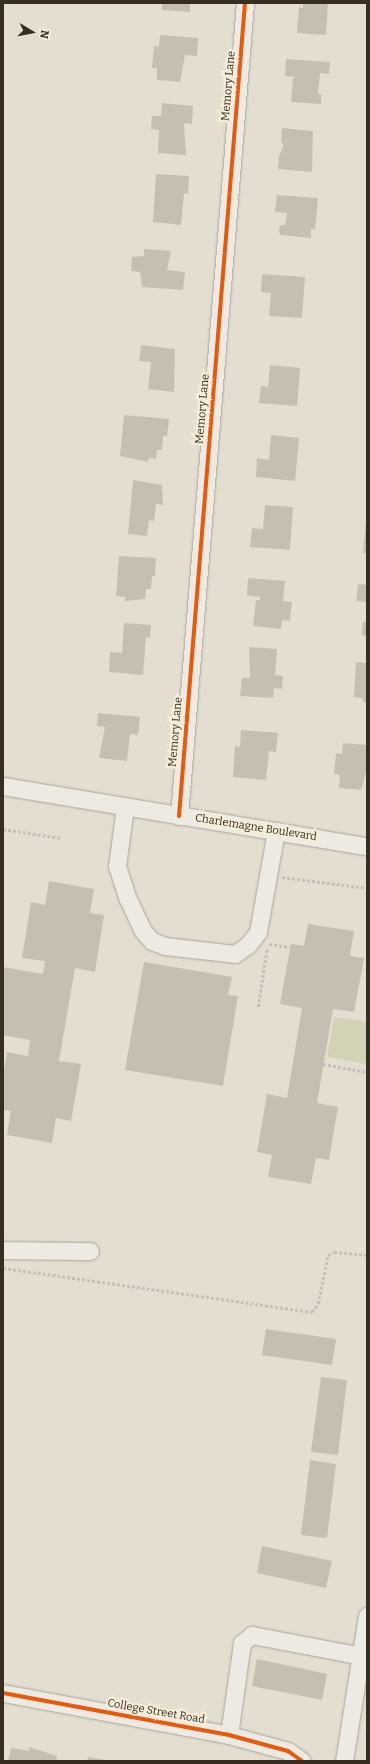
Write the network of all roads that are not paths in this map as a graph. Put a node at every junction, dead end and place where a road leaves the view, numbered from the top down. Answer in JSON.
{"nodes":[{"id":1,"x":245,"y":3,"type":"edge"},
{"id":2,"x":3,"y":786,"type":"edge"},
{"id":3,"x":126,"y":807,"type":"junction"},
{"id":4,"x":179,"y":816,"type":"junction"},
{"id":5,"x":276,"y":831,"type":"junction"},
{"id":6,"x":367,"y":846,"type":"edge"},
{"id":7,"x":3,"y":1250,"type":"edge"},
{"id":8,"x":90,"y":1251,"type":"dead end"},
{"id":9,"x":367,"y":1616,"type":"edge"},
{"id":10,"x":362,"y":1656,"type":"junction"},
{"id":11,"x":4,"y":1691,"type":"edge"},
{"id":12,"x":229,"y":1735,"type":"junction"},
{"id":13,"x":302,"y":1761,"type":"edge"},
{"id":14,"x":344,"y":1761,"type":"edge"}],
"edges":[{"from":1,"to":4,"type":"street","name":"Memory Lane"},
{"from":2,"to":3,"type":"street","name":"Charlemagne Boulevard"},
{"from":3,"to":4,"type":"street","name":"Charlemagne Boulevard"},
{"from":3,"to":5,"type":"street"},
{"from":4,"to":5,"type":"street","name":"Charlemagne Boulevard"},
{"from":5,"to":6,"type":"street","name":"Charlemagne Boulevard"},
{"from":7,"to":8,"type":"street"},
{"from":9,"to":10,"type":"street"},
{"from":10,"to":12,"type":"street"},
{"from":10,"to":14,"type":"street"},
{"from":11,"to":12,"type":"street","name":"College Street Road"},
{"from":12,"to":13,"type":"street","name":"College Street Road"}]}
